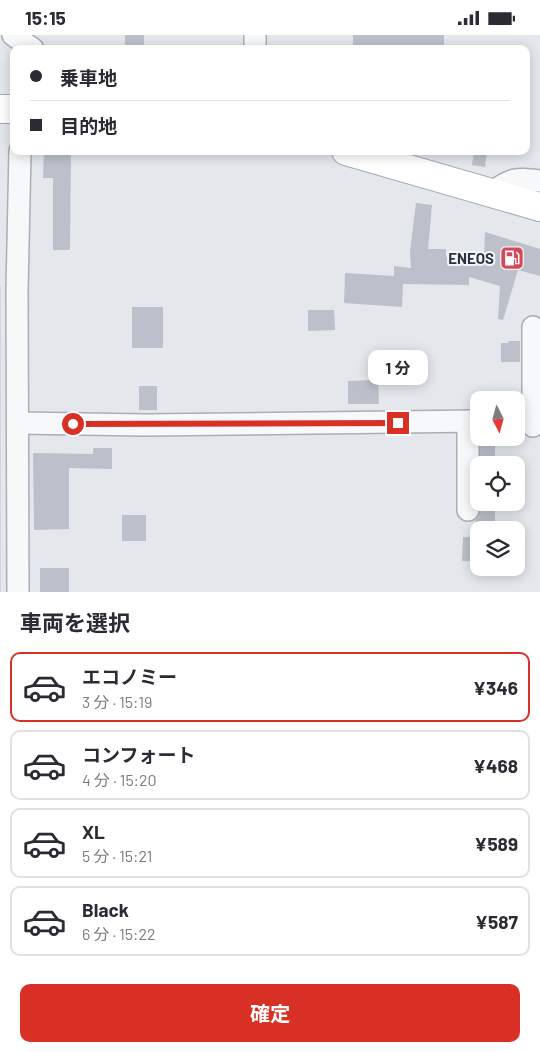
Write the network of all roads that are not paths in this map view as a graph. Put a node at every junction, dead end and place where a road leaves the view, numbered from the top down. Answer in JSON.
{"nodes":[{"id":1,"x":14,"y":35,"type":"edge"},
{"id":2,"x":28,"y":45,"type":"edge"},
{"id":3,"x":20,"y":155,"type":"edge"},
{"id":4,"x":359,"y":155,"type":"edge"},
{"id":5,"x":540,"y":181,"type":"edge"},
{"id":6,"x":491,"y":193,"type":"junction"},
{"id":7,"x":540,"y":207,"type":"edge"},
{"id":8,"x":534,"y":327,"type":"dead end"},
{"id":9,"x":470,"y":421,"type":"edge"},
{"id":10,"x":18,"y":423,"type":"junction"},
{"id":11,"x":530,"y":426,"type":"edge"},
{"id":12,"x":472,"y":446,"type":"edge"},
{"id":13,"x":468,"y":510,"type":"dead end"},
{"id":14,"x":18,"y":592,"type":"edge"}],
"edges":[{"from":1,"to":2,"type":"street"},
{"from":3,"to":10,"type":"street"},
{"from":4,"to":6,"type":"main road"},
{"from":5,"to":6,"type":"street"},
{"from":6,"to":7,"type":"main road"},
{"from":8,"to":11,"type":"street"},
{"from":9,"to":10,"type":"street"},
{"from":10,"to":14,"type":"street"},
{"from":12,"to":13,"type":"street"}]}
